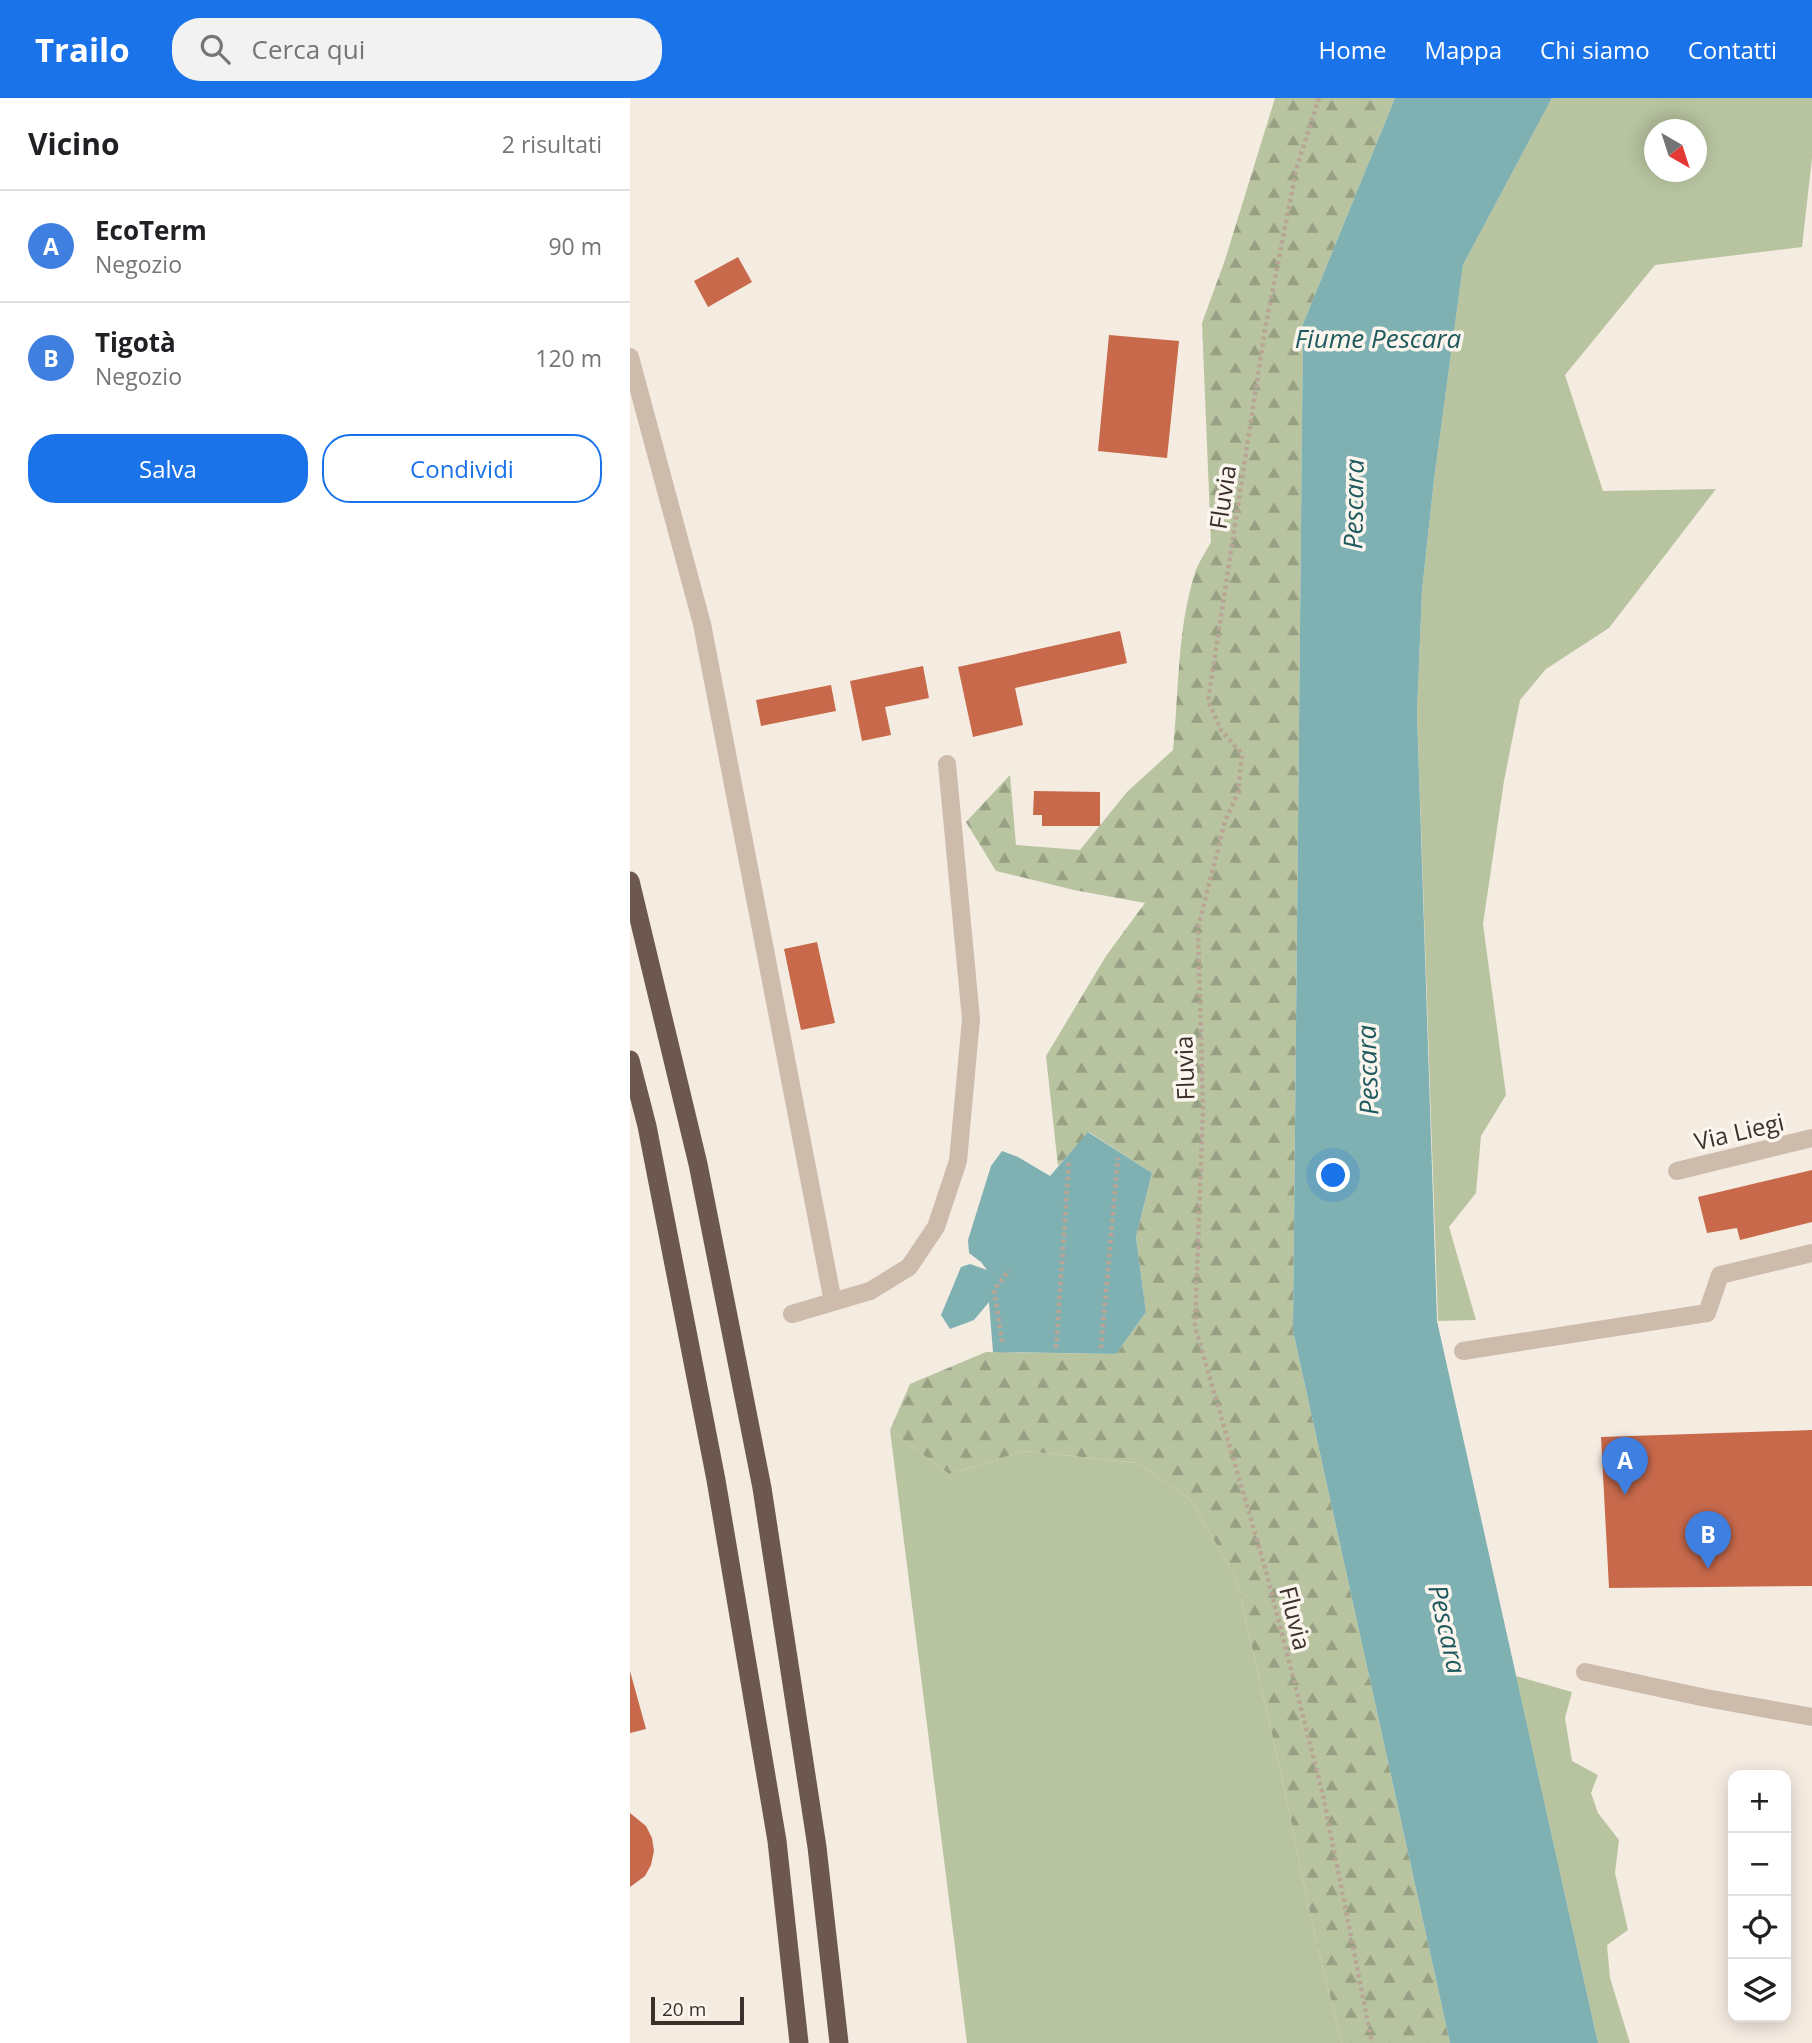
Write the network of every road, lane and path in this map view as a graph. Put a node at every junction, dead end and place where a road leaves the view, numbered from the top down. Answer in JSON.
{"nodes":[{"id":1,"x":1319,"y":98,"type":"edge"},
{"id":2,"x":630,"y":357,"type":"edge"},
{"id":3,"x":947,"y":764,"type":"dead end"},
{"id":4,"x":630,"y":881,"type":"edge"},
{"id":5,"x":630,"y":1060,"type":"edge"},
{"id":6,"x":1812,"y":1139,"type":"edge"},
{"id":7,"x":1118,"y":1158,"type":"dead end"},
{"id":8,"x":1069,"y":1161,"type":"dead end"},
{"id":9,"x":1677,"y":1171,"type":"dead end"},
{"id":10,"x":1812,"y":1253,"type":"edge"},
{"id":11,"x":1009,"y":1270,"type":"dead end"},
{"id":12,"x":833,"y":1302,"type":"junction"},
{"id":13,"x":792,"y":1314,"type":"dead end"},
{"id":14,"x":1002,"y":1342,"type":"dead end"},
{"id":15,"x":1056,"y":1348,"type":"dead end"},
{"id":16,"x":1101,"y":1348,"type":"dead end"},
{"id":17,"x":1463,"y":1351,"type":"dead end"},
{"id":18,"x":1585,"y":1672,"type":"dead end"},
{"id":19,"x":1812,"y":1717,"type":"edge"},
{"id":20,"x":799,"y":2043,"type":"edge"},
{"id":21,"x":839,"y":2043,"type":"edge"},
{"id":22,"x":1372,"y":2043,"type":"edge"}],
"edges":[{"from":1,"to":22,"type":"path","name":"Fluvia"},
{"from":2,"to":12,"type":"street"},
{"from":3,"to":12,"type":"street"},
{"from":4,"to":21,"type":"highway"},
{"from":5,"to":20,"type":"highway"},
{"from":6,"to":9,"type":"street","name":"Via Liegi"},
{"from":7,"to":16,"type":"path"},
{"from":8,"to":15,"type":"path"},
{"from":10,"to":17,"type":"street"},
{"from":11,"to":14,"type":"path"},
{"from":12,"to":13,"type":"street"},
{"from":18,"to":19,"type":"street"}]}
